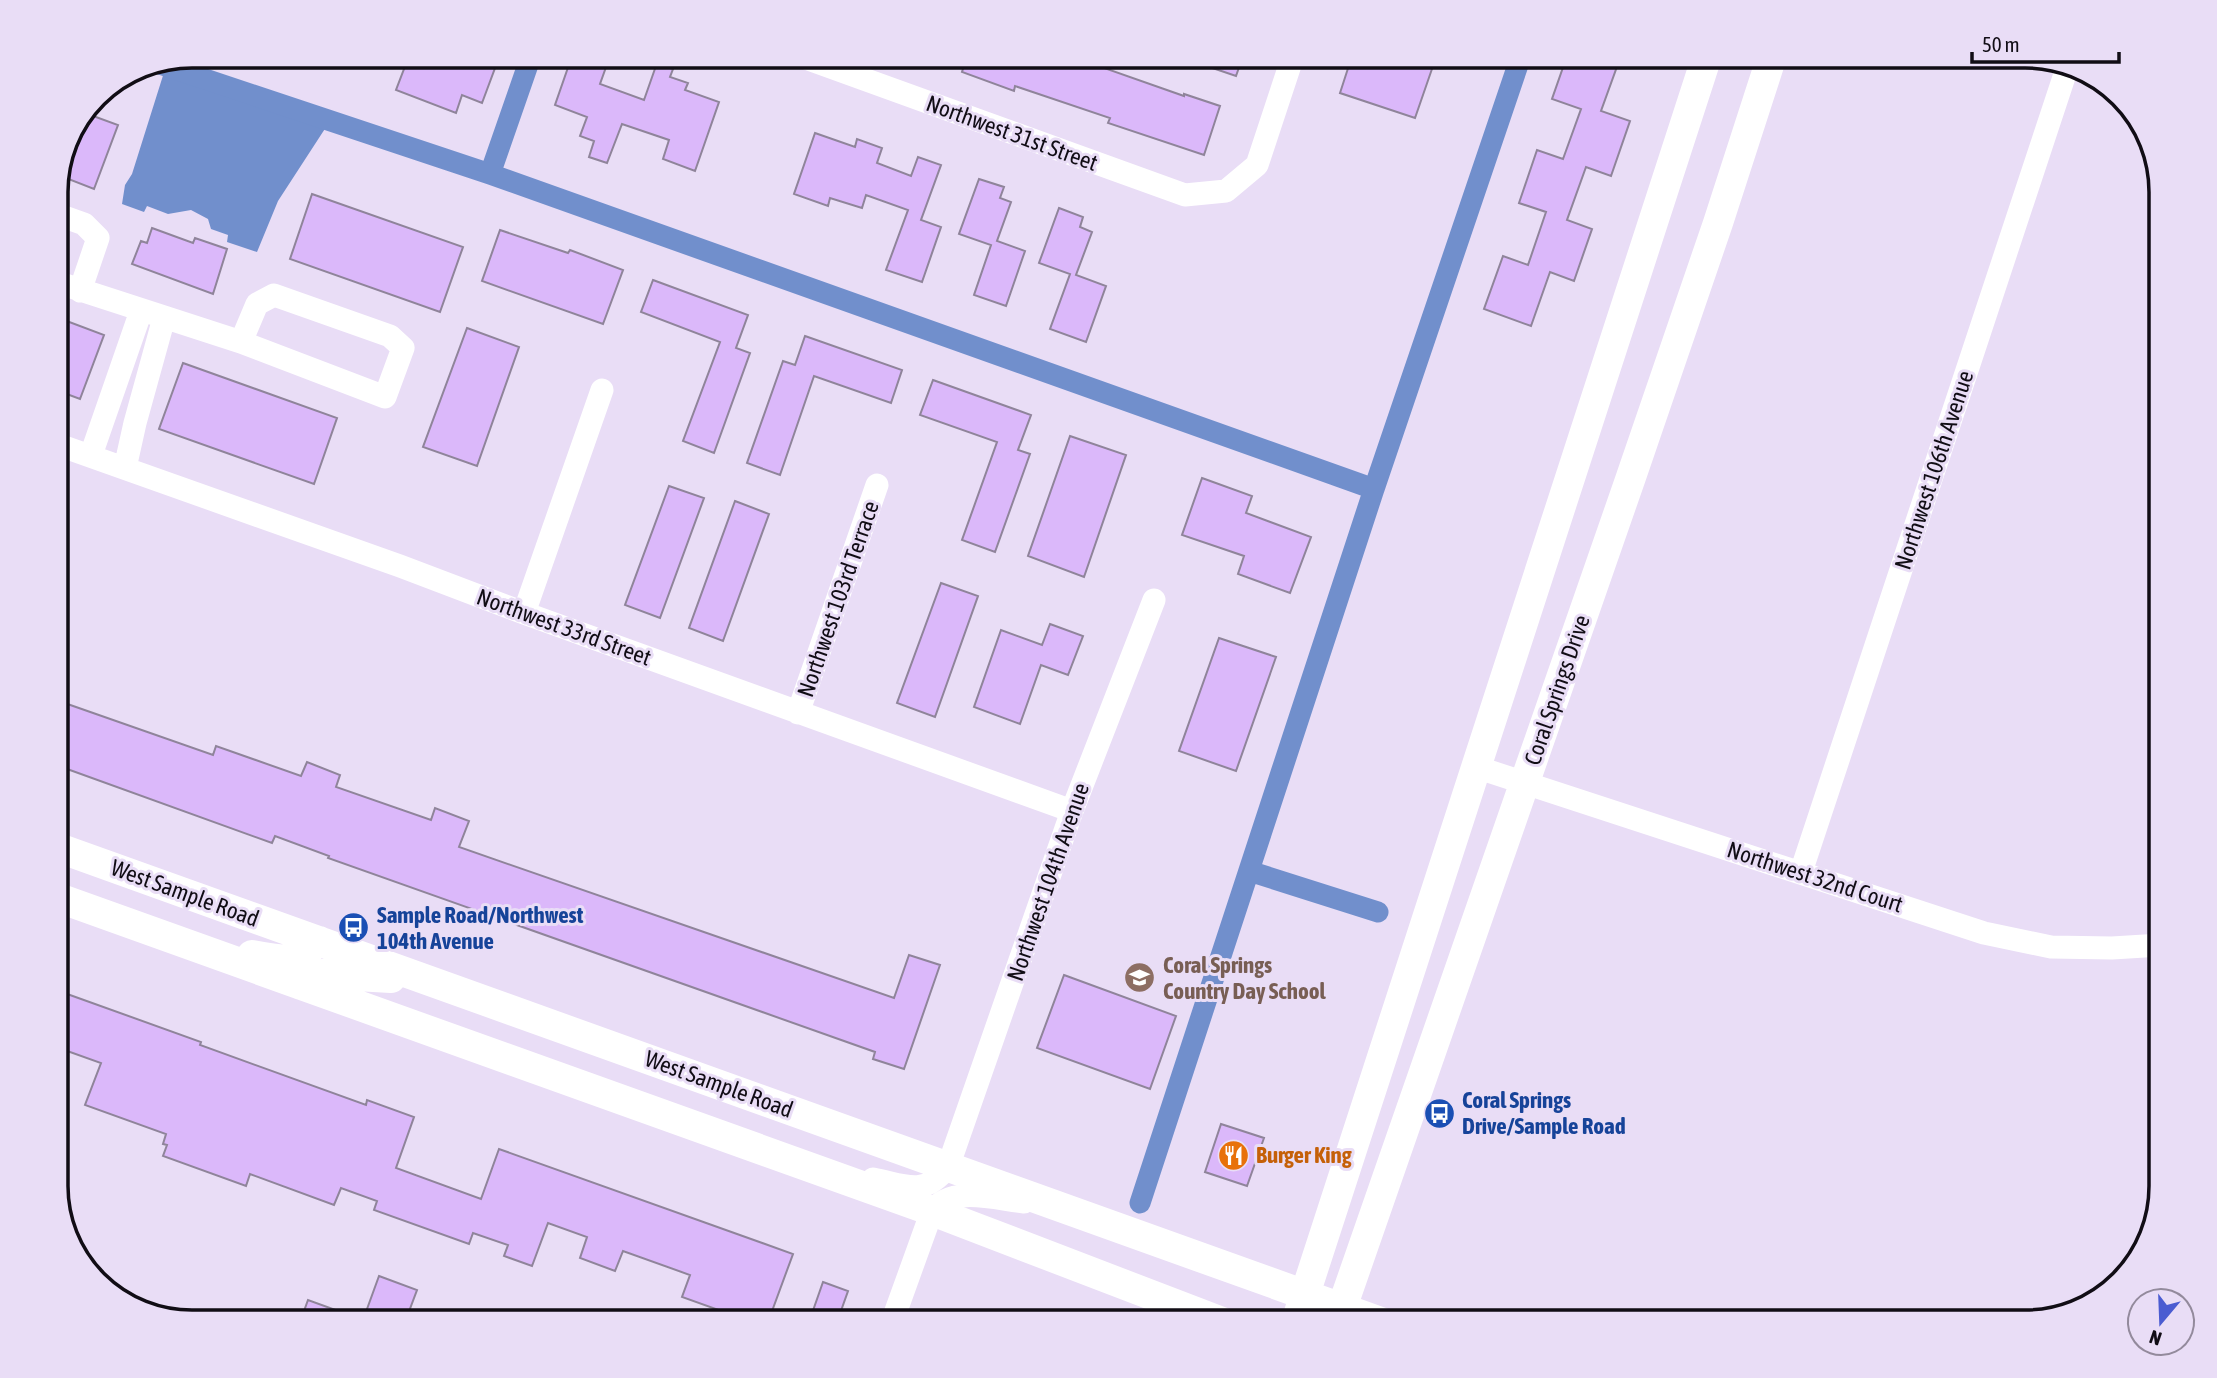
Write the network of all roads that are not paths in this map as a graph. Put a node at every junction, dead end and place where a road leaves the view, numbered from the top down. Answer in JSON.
{"nodes":[{"id":1,"x":833,"y":68,"type":"edge"},
{"id":2,"x":1289,"y":68,"type":"edge"},
{"id":3,"x":1703,"y":68,"type":"edge"},
{"id":4,"x":1768,"y":68,"type":"edge"},
{"id":5,"x":2065,"y":75,"type":"edge"},
{"id":6,"x":69,"y":219,"type":"edge"},
{"id":7,"x":69,"y":287,"type":"edge"},
{"id":8,"x":80,"y":291,"type":"junction"},
{"id":9,"x":141,"y":311,"type":"junction"},
{"id":10,"x":164,"y":318,"type":"junction"},
{"id":11,"x":241,"y":342,"type":"junction"},
{"id":12,"x":602,"y":390,"type":"dead end"},
{"id":13,"x":69,"y":449,"type":"edge"},
{"id":14,"x":90,"y":456,"type":"junction"},
{"id":15,"x":125,"y":468,"type":"junction"},
{"id":16,"x":877,"y":485,"type":"dead end"},
{"id":17,"x":1154,"y":600,"type":"dead end"},
{"id":18,"x":524,"y":613,"type":"junction"},
{"id":19,"x":798,"y":713,"type":"junction"},
{"id":20,"x":1476,"y":767,"type":"junction"},
{"id":21,"x":1525,"y":784,"type":"junction"},
{"id":22,"x":1072,"y":811,"type":"junction"},
{"id":23,"x":69,"y":852,"type":"edge"},
{"id":24,"x":1801,"y":872,"type":"junction"},
{"id":25,"x":69,"y":902,"type":"edge"},
{"id":26,"x":176,"y":940,"type":"junction"},
{"id":27,"x":319,"y":941,"type":"junction"},
{"id":28,"x":2149,"y":946,"type":"edge"},
{"id":29,"x":430,"y":981,"type":"junction"},
{"id":30,"x":301,"y":985,"type":"junction"},
{"id":31,"x":797,"y":1163,"type":"junction"},
{"id":32,"x":948,"y":1167,"type":"junction"},
{"id":33,"x":1055,"y":1205,"type":"junction"},
{"id":34,"x":932,"y":1211,"type":"junction"},
{"id":35,"x":1301,"y":1308,"type":"edge"},
{"id":36,"x":896,"y":1310,"type":"edge"},
{"id":37,"x":1191,"y":1310,"type":"edge"},
{"id":38,"x":1341,"y":1310,"type":"edge"}],
"edges":[{"from":1,"to":2,"type":"street","name":"Northwest 31st Street"},
{"from":3,"to":20,"type":"main road"},
{"from":4,"to":21,"type":"main road","name":"Coral Springs Drive"},
{"from":5,"to":24,"type":"street","name":"Northwest 106th Avenue"},
{"from":6,"to":8,"type":"street"},
{"from":7,"to":8,"type":"street"},
{"from":8,"to":9,"type":"street"},
{"from":9,"to":10,"type":"street"},
{"from":9,"to":14,"type":"street"},
{"from":10,"to":11,"type":"street"},
{"from":10,"to":15,"type":"street"},
{"from":11,"to":11,"type":"street"},
{"from":12,"to":18,"type":"street"},
{"from":13,"to":14,"type":"street","name":"Northwest 33rd Street"},
{"from":14,"to":15,"type":"street","name":"Northwest 33rd Street"},
{"from":15,"to":18,"type":"street","name":"Northwest 33rd Street"},
{"from":16,"to":19,"type":"street","name":"Northwest 103rd Terrace"},
{"from":17,"to":22,"type":"street","name":"Northwest 104th Avenue"},
{"from":18,"to":19,"type":"street","name":"Northwest 33rd Street"},
{"from":19,"to":22,"type":"street","name":"Northwest 33rd Street"},
{"from":20,"to":21,"type":"street","name":"Northwest 32nd Court"},
{"from":20,"to":35,"type":"main road"},
{"from":21,"to":24,"type":"street","name":"Northwest 32nd Court"},
{"from":21,"to":38,"type":"main road","name":"Coral Springs Drive"},
{"from":22,"to":32,"type":"street","name":"Northwest 104th Avenue"},
{"from":23,"to":27,"type":"main road","name":"West Sample Road"},
{"from":24,"to":28,"type":"street","name":"Northwest 32nd Court"},
{"from":25,"to":26,"type":"main road","name":"West Sample Road"},
{"from":26,"to":27,"type":"main road"},
{"from":26,"to":30,"type":"main road","name":"West Sample Road"},
{"from":27,"to":29,"type":"main road","name":"West Sample Road"},
{"from":29,"to":30,"type":"main road"},
{"from":29,"to":32,"type":"main road","name":"West Sample Road"},
{"from":30,"to":31,"type":"main road","name":"West Sample Road"},
{"from":31,"to":32,"type":"street"},
{"from":31,"to":34,"type":"main road","name":"West Sample Road"},
{"from":32,"to":33,"type":"main road","name":"West Sample Road"},
{"from":33,"to":34,"type":"street"},
{"from":33,"to":35,"type":"main road","name":"West Sample Road"},
{"from":34,"to":36,"type":"street"},
{"from":34,"to":37,"type":"main road","name":"West Sample Road"}]}
